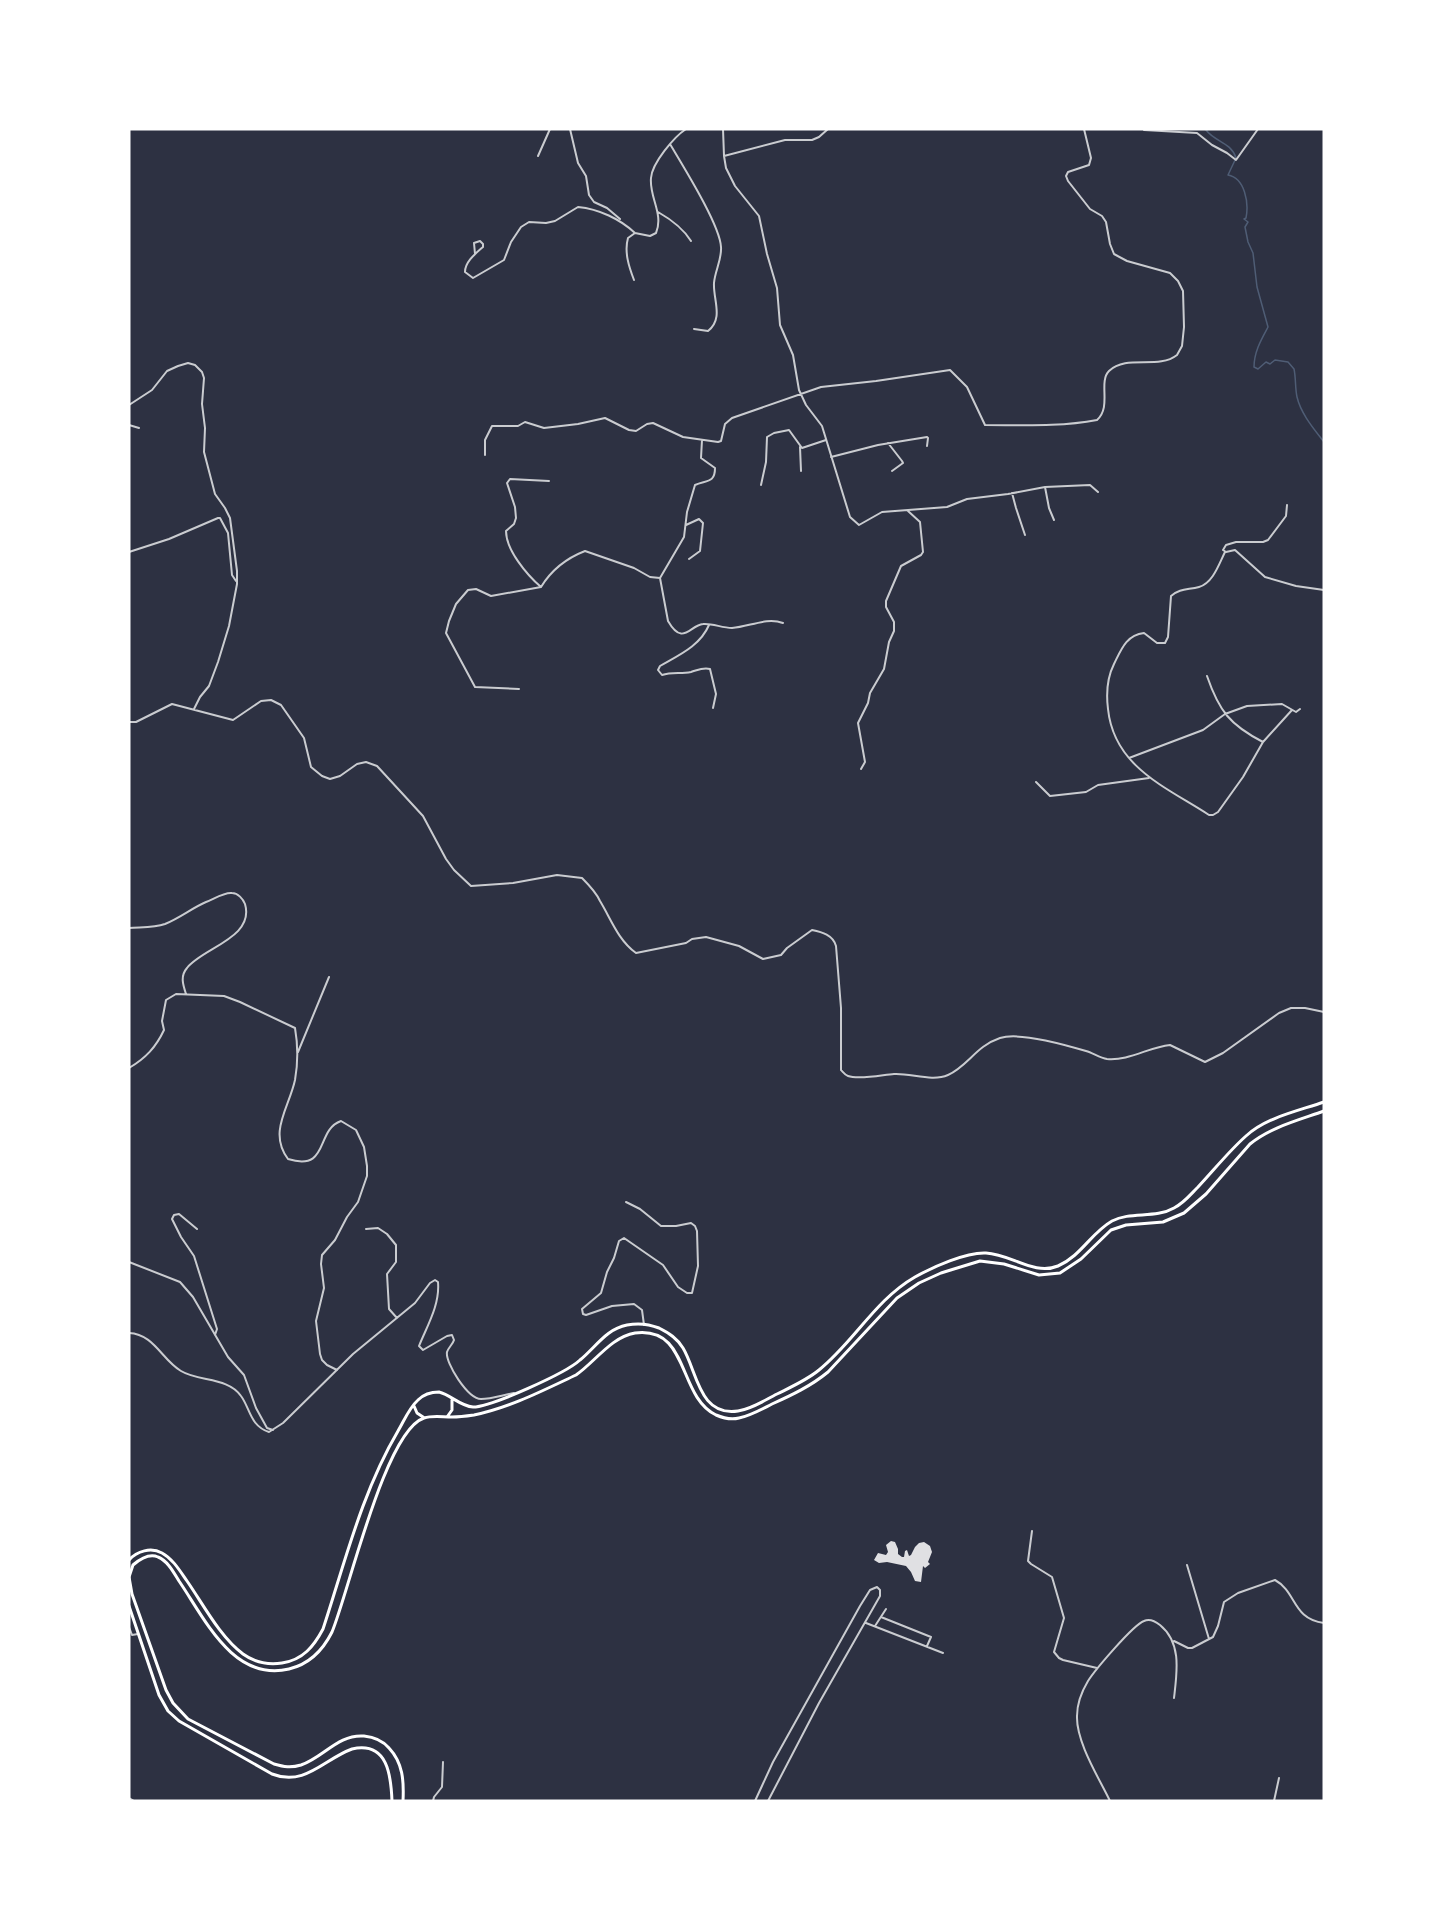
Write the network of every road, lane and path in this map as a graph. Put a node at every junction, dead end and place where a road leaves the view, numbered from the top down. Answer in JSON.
{"nodes":[{"id":1,"x":550,"y":129,"type":"edge"},
{"id":2,"x":570,"y":129,"type":"edge"},
{"id":3,"x":686,"y":129,"type":"edge"},
{"id":4,"x":723,"y":129,"type":"edge"},
{"id":5,"x":828,"y":129,"type":"edge"},
{"id":6,"x":1084,"y":129,"type":"edge"},
{"id":7,"x":1258,"y":129,"type":"edge"},
{"id":8,"x":1144,"y":130,"type":"edge"},
{"id":9,"x":670,"y":144,"type":"junction"},
{"id":10,"x":538,"y":156,"type":"dead end"},
{"id":11,"x":723,"y":156,"type":"junction"},
{"id":12,"x":658,"y":212,"type":"junction"},
{"id":13,"x":622,"y":221,"type":"junction"},
{"id":14,"x":635,"y":233,"type":"junction"},
{"id":15,"x":692,"y":241,"type":"dead end"},
{"id":16,"x":475,"y":254,"type":"dead end"},
{"id":17,"x":634,"y":280,"type":"dead end"},
{"id":18,"x":694,"y":329,"type":"dead end"},
{"id":19,"x":801,"y":394,"type":"junction"},
{"id":20,"x":129,"y":405,"type":"edge"},
{"id":21,"x":129,"y":425,"type":"edge"},
{"id":22,"x":139,"y":428,"type":"dead end"},
{"id":23,"x":702,"y":440,"type":"junction"},
{"id":24,"x":826,"y":440,"type":"junction"},
{"id":25,"x":888,"y":444,"type":"junction"},
{"id":26,"x":800,"y":445,"type":"junction"},
{"id":27,"x":927,"y":446,"type":"dead end"},
{"id":28,"x":484,"y":455,"type":"dead end"},
{"id":29,"x":831,"y":458,"type":"junction"},
{"id":30,"x":801,"y":471,"type":"dead end"},
{"id":31,"x":892,"y":471,"type":"dead end"},
{"id":32,"x":549,"y":481,"type":"dead end"},
{"id":33,"x":762,"y":485,"type":"dead end"},
{"id":34,"x":1045,"y":487,"type":"junction"},
{"id":35,"x":1098,"y":492,"type":"dead end"},
{"id":36,"x":1012,"y":493,"type":"junction"},
{"id":37,"x":1287,"y":505,"type":"dead end"},
{"id":38,"x":908,"y":511,"type":"junction"},
{"id":39,"x":1054,"y":520,"type":"dead end"},
{"id":40,"x":686,"y":525,"type":"junction"},
{"id":41,"x":1025,"y":535,"type":"dead end"},
{"id":42,"x":129,"y":552,"type":"edge"},
{"id":43,"x":1225,"y":552,"type":"junction"},
{"id":44,"x":688,"y":559,"type":"dead end"},
{"id":45,"x":660,"y":578,"type":"junction"},
{"id":46,"x":237,"y":584,"type":"junction"},
{"id":47,"x":541,"y":587,"type":"junction"},
{"id":48,"x":1324,"y":590,"type":"edge"},
{"id":49,"x":783,"y":623,"type":"dead end"},
{"id":50,"x":709,"y":624,"type":"junction"},
{"id":51,"x":1207,"y":676,"type":"dead end"},
{"id":52,"x":519,"y":689,"type":"dead end"},
{"id":53,"x":713,"y":708,"type":"dead end"},
{"id":54,"x":194,"y":709,"type":"junction"},
{"id":55,"x":1300,"y":709,"type":"dead end"},
{"id":56,"x":1292,"y":710,"type":"junction"},
{"id":57,"x":1225,"y":714,"type":"junction"},
{"id":58,"x":129,"y":722,"type":"edge"},
{"id":59,"x":1263,"y":742,"type":"junction"},
{"id":60,"x":1128,"y":759,"type":"junction"},
{"id":61,"x":861,"y":769,"type":"dead end"},
{"id":62,"x":1149,"y":778,"type":"junction"},
{"id":63,"x":1036,"y":782,"type":"dead end"},
{"id":64,"x":129,"y":928,"type":"edge"},
{"id":65,"x":329,"y":977,"type":"dead end"},
{"id":66,"x":186,"y":994,"type":"junction"},
{"id":67,"x":1324,"y":1012,"type":"edge"},
{"id":68,"x":298,"y":1054,"type":"junction"},
{"id":69,"x":129,"y":1068,"type":"edge"},
{"id":70,"x":1324,"y":1102,"type":"edge"},
{"id":71,"x":1324,"y":1112,"type":"edge"},
{"id":72,"x":626,"y":1202,"type":"dead end"},
{"id":73,"x":197,"y":1229,"type":"dead end"},
{"id":74,"x":366,"y":1229,"type":"dead end"},
{"id":75,"x":129,"y":1262,"type":"edge"},
{"id":76,"x":397,"y":1318,"type":"junction"},
{"id":77,"x":645,"y":1325,"type":"junction"},
{"id":78,"x":129,"y":1333,"type":"edge"},
{"id":79,"x":215,"y":1335,"type":"junction"},
{"id":80,"x":337,"y":1370,"type":"junction"},
{"id":81,"x":516,"y":1393,"type":"junction"},
{"id":82,"x":451,"y":1398,"type":"junction"},
{"id":83,"x":414,"y":1404,"type":"junction"},
{"id":84,"x":447,"y":1417,"type":"junction"},
{"id":85,"x":424,"y":1418,"type":"junction"},
{"id":86,"x":273,"y":1430,"type":"junction"},
{"id":87,"x":1032,"y":1531,"type":"dead end"},
{"id":88,"x":129,"y":1560,"type":"edge"},
{"id":89,"x":1187,"y":1565,"type":"dead end"},
{"id":90,"x":129,"y":1606,"type":"edge"},
{"id":91,"x":886,"y":1609,"type":"dead end"},
{"id":92,"x":881,"y":1617,"type":"junction"},
{"id":93,"x":866,"y":1623,"type":"junction"},
{"id":94,"x":1324,"y":1623,"type":"edge"},
{"id":95,"x":875,"y":1626,"type":"junction"},
{"id":96,"x":129,"y":1627,"type":"edge"},
{"id":97,"x":138,"y":1634,"type":"junction"},
{"id":98,"x":1209,"y":1639,"type":"junction"},
{"id":99,"x":1174,"y":1641,"type":"junction"},
{"id":100,"x":927,"y":1647,"type":"junction"},
{"id":101,"x":943,"y":1653,"type":"dead end"},
{"id":102,"x":1099,"y":1668,"type":"junction"},
{"id":103,"x":1174,"y":1698,"type":"dead end"},
{"id":104,"x":443,"y":1762,"type":"dead end"},
{"id":105,"x":1279,"y":1778,"type":"dead end"},
{"id":106,"x":129,"y":1798,"type":"edge"},
{"id":107,"x":134,"y":1801,"type":"edge"},
{"id":108,"x":392,"y":1801,"type":"edge"},
{"id":109,"x":403,"y":1801,"type":"edge"},
{"id":110,"x":433,"y":1801,"type":"edge"},
{"id":111,"x":755,"y":1801,"type":"edge"},
{"id":112,"x":768,"y":1801,"type":"edge"},
{"id":113,"x":1110,"y":1801,"type":"edge"},
{"id":114,"x":1274,"y":1801,"type":"edge"}],
"edges":[{"from":1,"to":10,"type":"street"},
{"from":2,"to":13,"type":"street"},
{"from":3,"to":9,"type":"street"},
{"from":4,"to":11,"type":"street"},
{"from":5,"to":11,"type":"street"},
{"from":6,"to":19,"type":"street"},
{"from":7,"to":8,"type":"street"},
{"from":9,"to":12,"type":"street"},
{"from":9,"to":18,"type":"street"},
{"from":11,"to":19,"type":"street"},
{"from":12,"to":14,"type":"street"},
{"from":12,"to":15,"type":"street"},
{"from":13,"to":14,"type":"street"},
{"from":13,"to":16,"type":"street"},
{"from":14,"to":17,"type":"street"},
{"from":19,"to":23,"type":"street"},
{"from":19,"to":24,"type":"street"},
{"from":20,"to":46,"type":"street"},
{"from":21,"to":22,"type":"street"},
{"from":23,"to":28,"type":"street"},
{"from":23,"to":40,"type":"street"},
{"from":24,"to":26,"type":"street"},
{"from":24,"to":29,"type":"street"},
{"from":25,"to":27,"type":"street"},
{"from":25,"to":29,"type":"street"},
{"from":25,"to":31,"type":"street"},
{"from":26,"to":30,"type":"street"},
{"from":26,"to":33,"type":"street"},
{"from":29,"to":38,"type":"street"},
{"from":32,"to":47,"type":"street"},
{"from":34,"to":35,"type":"street"},
{"from":34,"to":36,"type":"street"},
{"from":34,"to":39,"type":"street"},
{"from":36,"to":38,"type":"street"},
{"from":36,"to":41,"type":"street"},
{"from":37,"to":43,"type":"street"},
{"from":38,"to":61,"type":"street"},
{"from":40,"to":44,"type":"street"},
{"from":40,"to":45,"type":"street"},
{"from":42,"to":46,"type":"street"},
{"from":43,"to":48,"type":"street"},
{"from":43,"to":60,"type":"street"},
{"from":45,"to":47,"type":"street"},
{"from":45,"to":50,"type":"street"},
{"from":46,"to":54,"type":"street"},
{"from":47,"to":52,"type":"street"},
{"from":49,"to":50,"type":"street"},
{"from":50,"to":53,"type":"street"},
{"from":51,"to":57,"type":"street"},
{"from":54,"to":58,"type":"street"},
{"from":54,"to":67,"type":"street"},
{"from":55,"to":56,"type":"street"},
{"from":56,"to":57,"type":"street"},
{"from":56,"to":59,"type":"street"},
{"from":57,"to":59,"type":"street"},
{"from":57,"to":60,"type":"street"},
{"from":59,"to":62,"type":"street"},
{"from":60,"to":62,"type":"street"},
{"from":62,"to":63,"type":"street"},
{"from":64,"to":66,"type":"street"},
{"from":65,"to":68,"type":"street"},
{"from":66,"to":68,"type":"street"},
{"from":66,"to":69,"type":"street"},
{"from":68,"to":80,"type":"street"},
{"from":70,"to":77,"type":"main road"},
{"from":71,"to":84,"type":"main road"},
{"from":72,"to":77,"type":"street"},
{"from":73,"to":79,"type":"street"},
{"from":74,"to":76,"type":"street"},
{"from":75,"to":79,"type":"street"},
{"from":76,"to":80,"type":"street"},
{"from":76,"to":81,"type":"street"},
{"from":77,"to":81,"type":"main road"},
{"from":78,"to":86,"type":"street"},
{"from":79,"to":86,"type":"street"},
{"from":80,"to":86,"type":"street"},
{"from":81,"to":82,"type":"main road"},
{"from":82,"to":83,"type":"main road"},
{"from":82,"to":84,"type":"main road"},
{"from":83,"to":85,"type":"main road"},
{"from":83,"to":88,"type":"main road"},
{"from":84,"to":85,"type":"main road"},
{"from":85,"to":109,"type":"main road"},
{"from":87,"to":102,"type":"street"},
{"from":89,"to":98,"type":"street"},
{"from":90,"to":97,"type":"main road"},
{"from":91,"to":92,"type":"street"},
{"from":92,"to":95,"type":"street"},
{"from":92,"to":100,"type":"street"},
{"from":93,"to":95,"type":"street"},
{"from":93,"to":111,"type":"street"},
{"from":93,"to":112,"type":"street"},
{"from":94,"to":98,"type":"street"},
{"from":95,"to":100,"type":"street"},
{"from":96,"to":97,"type":"street"},
{"from":97,"to":108,"type":"main road"},
{"from":98,"to":99,"type":"street"},
{"from":99,"to":102,"type":"street"},
{"from":99,"to":103,"type":"street"},
{"from":100,"to":101,"type":"street"},
{"from":102,"to":113,"type":"street"},
{"from":104,"to":110,"type":"street"},
{"from":105,"to":114,"type":"street"},
{"from":106,"to":107,"type":"street"}]}
